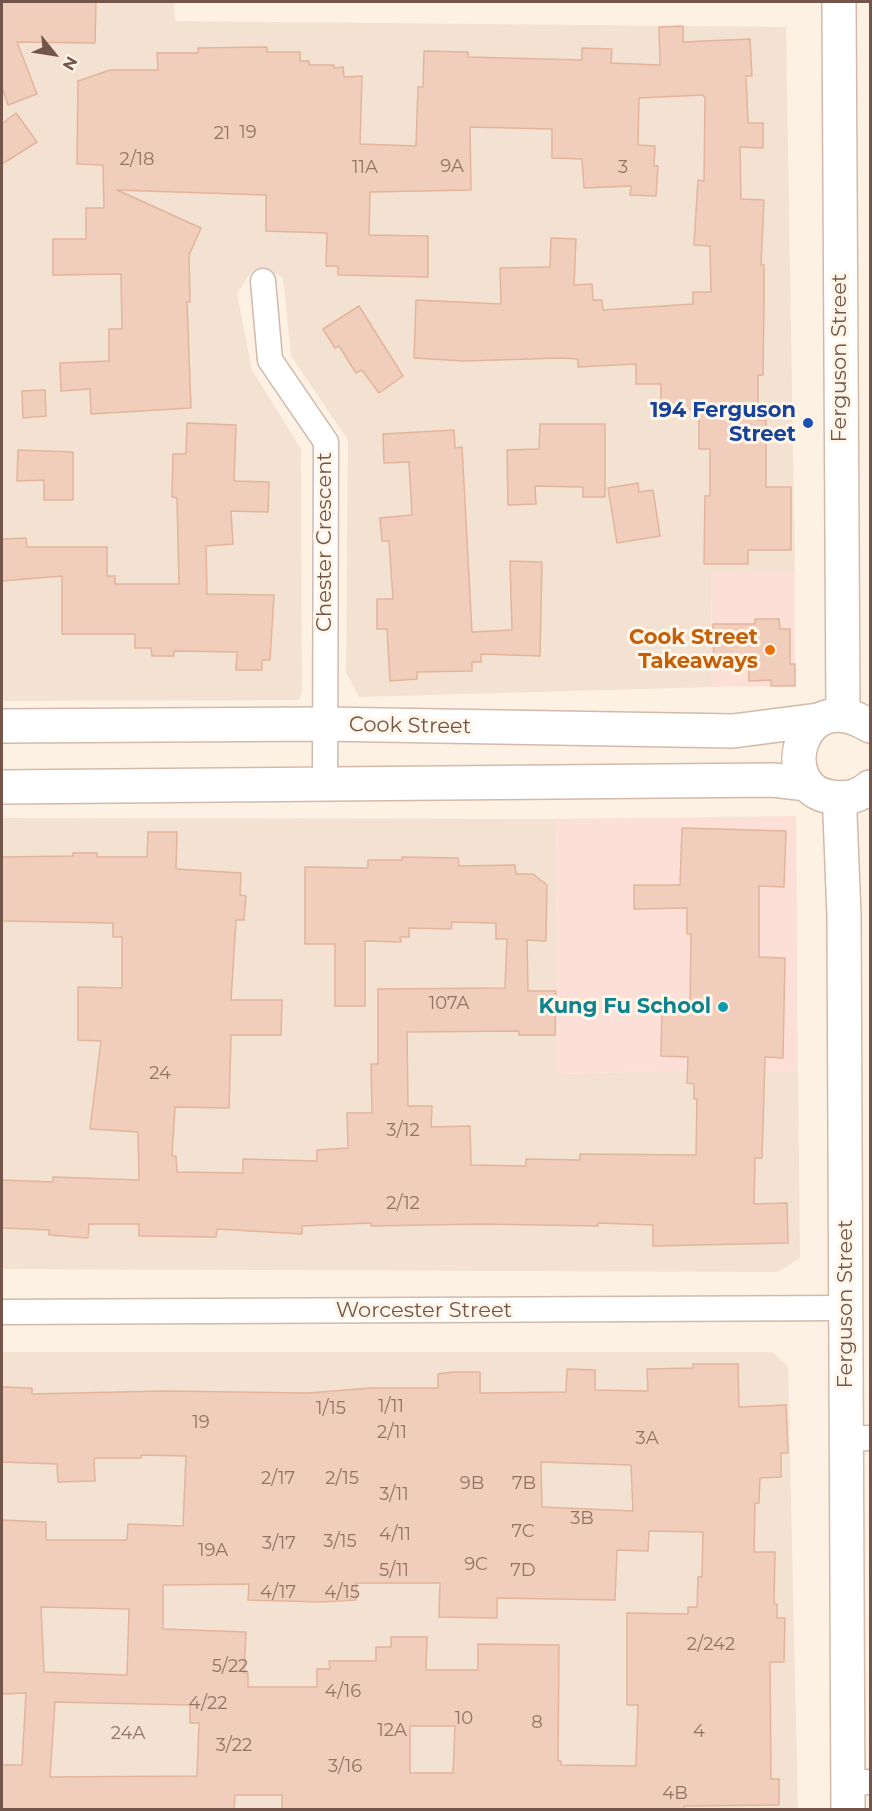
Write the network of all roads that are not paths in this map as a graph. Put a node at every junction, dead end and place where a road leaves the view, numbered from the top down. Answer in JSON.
{"nodes":[{"id":1,"x":839,"y":2,"type":"edge"},
{"id":2,"x":263,"y":281,"type":"dead end"},
{"id":3,"x":844,"y":720,"type":"edge"},
{"id":4,"x":323,"y":724,"type":"junction"},
{"id":5,"x":2,"y":726,"type":"edge"},
{"id":6,"x":807,"y":784,"type":"junction"},
{"id":7,"x":325,"y":785,"type":"junction"},
{"id":8,"x":2,"y":787,"type":"edge"},
{"id":9,"x":861,"y":793,"type":"edge"},
{"id":10,"x":846,"y":1308,"type":"junction"},
{"id":11,"x":2,"y":1312,"type":"edge"},
{"id":12,"x":858,"y":1438,"type":"edge"},
{"id":13,"x":856,"y":1791,"type":"edge"}],
"edges":[{"from":1,"to":3,"type":"street","name":"Ferguson Street"},
{"from":2,"to":4,"type":"street","name":"Chester Crescent"},
{"from":3,"to":4,"type":"street","name":"Cook Street"},
{"from":3,"to":6,"type":"street"},
{"from":4,"to":5,"type":"street","name":"Cook Street"},
{"from":4,"to":7,"type":"street","name":"Chester Crescent"},
{"from":6,"to":7,"type":"street"},
{"from":6,"to":9,"type":"street"},
{"from":7,"to":8,"type":"street"},
{"from":9,"to":10,"type":"street","name":"Ferguson Street"},
{"from":10,"to":11,"type":"street","name":"Worcester Street"},
{"from":10,"to":12,"type":"street","name":"Ferguson Street"},
{"from":12,"to":13,"type":"street","name":"Ferguson Street"}]}
